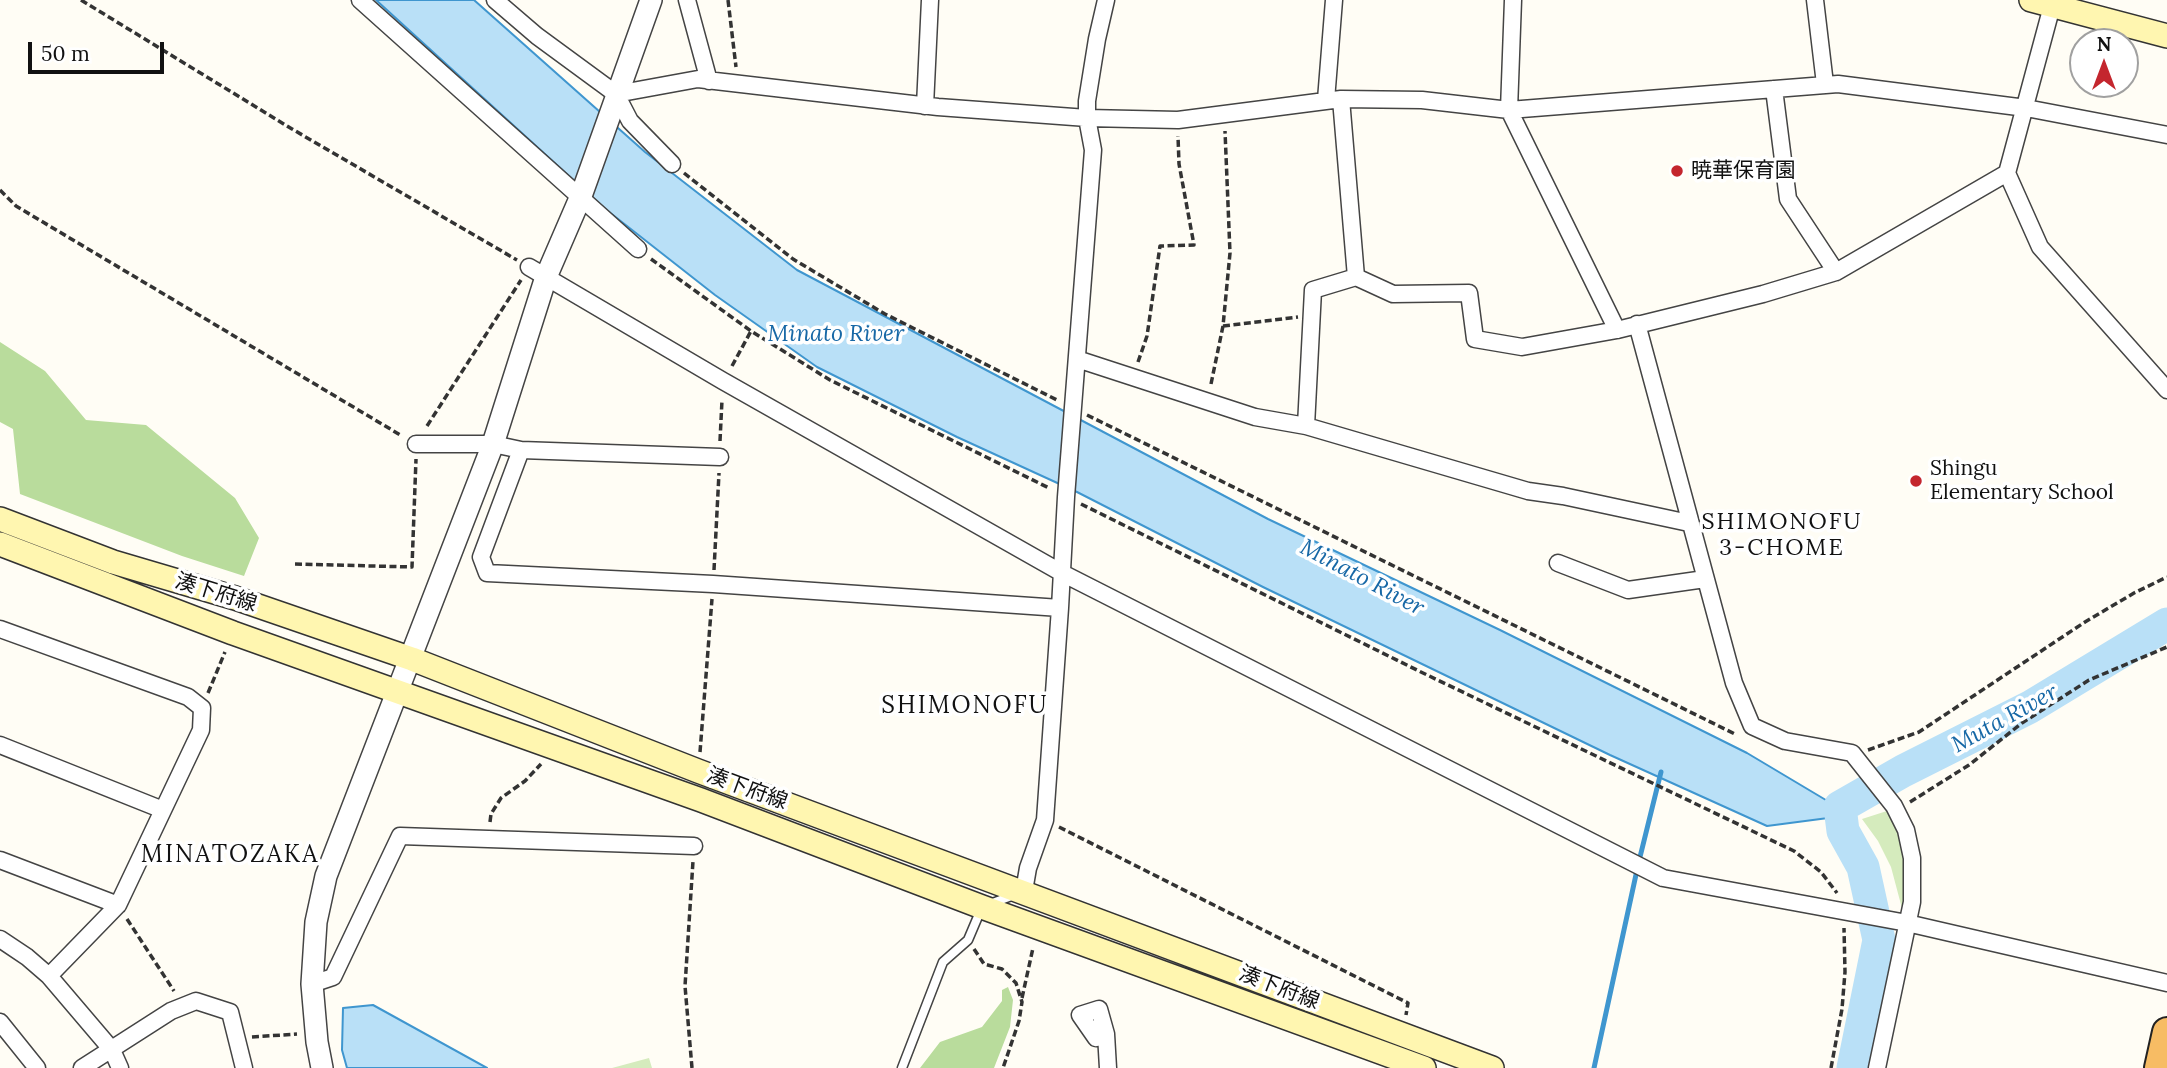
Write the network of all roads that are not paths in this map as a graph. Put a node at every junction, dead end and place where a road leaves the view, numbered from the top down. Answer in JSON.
{"nodes":[{"id":1,"x":360,"y":0,"type":"edge"},
{"id":2,"x":495,"y":0,"type":"edge"},
{"id":3,"x":650,"y":0,"type":"edge"},
{"id":4,"x":687,"y":0,"type":"edge"},
{"id":5,"x":930,"y":0,"type":"edge"},
{"id":6,"x":1106,"y":0,"type":"edge"},
{"id":7,"x":1334,"y":0,"type":"edge"},
{"id":8,"x":1513,"y":0,"type":"edge"},
{"id":9,"x":1815,"y":0,"type":"edge"},
{"id":10,"x":2042,"y":3,"type":"edge"},
{"id":11,"x":2077,"y":6,"type":"edge"},
{"id":12,"x":2167,"y":36,"type":"edge"},
{"id":13,"x":709,"y":81,"type":"junction"},
{"id":14,"x":1825,"y":85,"type":"junction"},
{"id":15,"x":1774,"y":89,"type":"junction"},
{"id":16,"x":616,"y":94,"type":"junction"},
{"id":17,"x":1334,"y":100,"type":"junction"},
{"id":18,"x":925,"y":106,"type":"junction"},
{"id":19,"x":2026,"y":108,"type":"junction"},
{"id":20,"x":1509,"y":110,"type":"junction"},
{"id":21,"x":1087,"y":118,"type":"junction"},
{"id":22,"x":2167,"y":135,"type":"edge"},
{"id":23,"x":672,"y":164,"type":"road end"},
{"id":24,"x":2007,"y":173,"type":"junction"},
{"id":25,"x":581,"y":196,"type":"junction"},
{"id":26,"x":638,"y":249,"type":"road end"},
{"id":27,"x":538,"y":272,"type":"junction"},
{"id":28,"x":1836,"y":272,"type":"junction"},
{"id":29,"x":1356,"y":277,"type":"junction"},
{"id":30,"x":1637,"y":324,"type":"junction"},
{"id":31,"x":1617,"y":330,"type":"junction"},
{"id":32,"x":1077,"y":359,"type":"junction"},
{"id":33,"x":2167,"y":390,"type":"edge"},
{"id":34,"x":1306,"y":426,"type":"junction"},
{"id":35,"x":416,"y":444,"type":"road end"},
{"id":36,"x":494,"y":444,"type":"junction"},
{"id":37,"x":522,"y":450,"type":"junction"},
{"id":38,"x":720,"y":457,"type":"road end"},
{"id":39,"x":0,"y":519,"type":"edge"},
{"id":40,"x":1689,"y":523,"type":"junction"},
{"id":41,"x":0,"y":544,"type":"edge"},
{"id":42,"x":1559,"y":563,"type":"dead end"},
{"id":43,"x":1062,"y":573,"type":"junction"},
{"id":44,"x":1705,"y":579,"type":"junction"},
{"id":45,"x":1060,"y":608,"type":"junction"},
{"id":46,"x":0,"y":629,"type":"edge"},
{"id":47,"x":412,"y":659,"type":"junction"},
{"id":48,"x":397,"y":692,"type":"junction"},
{"id":49,"x":0,"y":745,"type":"edge"},
{"id":50,"x":163,"y":810,"type":"junction"},
{"id":51,"x":694,"y":846,"type":"road end"},
{"id":52,"x":0,"y":860,"type":"edge"},
{"id":53,"x":1024,"y":891,"type":"junction"},
{"id":54,"x":118,"y":905,"type":"junction"},
{"id":55,"x":982,"y":907,"type":"junction"},
{"id":56,"x":1902,"y":923,"type":"junction"},
{"id":57,"x":0,"y":939,"type":"edge"},
{"id":58,"x":49,"y":976,"type":"junction"},
{"id":59,"x":2167,"y":983,"type":"edge"},
{"id":60,"x":312,"y":984,"type":"junction"},
{"id":61,"x":0,"y":1022,"type":"edge"},
{"id":62,"x":2167,"y":1032,"type":"edge"},
{"id":63,"x":1106,"y":1034,"type":"dead end"},
{"id":64,"x":112,"y":1050,"type":"junction"},
{"id":65,"x":37,"y":1068,"type":"edge"},
{"id":66,"x":82,"y":1068,"type":"edge"},
{"id":67,"x":120,"y":1068,"type":"edge"},
{"id":68,"x":244,"y":1068,"type":"edge"},
{"id":69,"x":322,"y":1068,"type":"edge"},
{"id":70,"x":902,"y":1068,"type":"edge"},
{"id":71,"x":1108,"y":1068,"type":"edge"},
{"id":72,"x":1424,"y":1068,"type":"edge"},
{"id":73,"x":1492,"y":1068,"type":"edge"},
{"id":74,"x":1877,"y":1068,"type":"edge"},
{"id":75,"x":2159,"y":1068,"type":"edge"}],
"edges":[{"from":1,"to":25,"type":"street"},
{"from":2,"to":16,"type":"street"},
{"from":3,"to":16,"type":"street"},
{"from":4,"to":13,"type":"street"},
{"from":5,"to":18,"type":"street"},
{"from":6,"to":21,"type":"street"},
{"from":7,"to":17,"type":"street"},
{"from":8,"to":20,"type":"street"},
{"from":9,"to":14,"type":"street"},
{"from":10,"to":11,"type":"main road"},
{"from":10,"to":19,"type":"street"},
{"from":11,"to":12,"type":"main road"},
{"from":13,"to":16,"type":"street"},
{"from":13,"to":18,"type":"street"},
{"from":14,"to":15,"type":"street"},
{"from":14,"to":19,"type":"street"},
{"from":15,"to":20,"type":"street"},
{"from":15,"to":28,"type":"street"},
{"from":16,"to":23,"type":"street"},
{"from":16,"to":25,"type":"street"},
{"from":17,"to":20,"type":"street"},
{"from":17,"to":21,"type":"street"},
{"from":17,"to":29,"type":"street"},
{"from":18,"to":21,"type":"street"},
{"from":19,"to":22,"type":"street"},
{"from":19,"to":24,"type":"street"},
{"from":20,"to":31,"type":"street"},
{"from":21,"to":32,"type":"street"},
{"from":24,"to":28,"type":"street"},
{"from":24,"to":33,"type":"street"},
{"from":25,"to":26,"type":"street"},
{"from":25,"to":27,"type":"street"},
{"from":27,"to":36,"type":"street"},
{"from":27,"to":43,"type":"street"},
{"from":28,"to":30,"type":"street"},
{"from":29,"to":31,"type":"street"},
{"from":29,"to":34,"type":"street"},
{"from":30,"to":31,"type":"street"},
{"from":30,"to":40,"type":"street"},
{"from":32,"to":34,"type":"street"},
{"from":32,"to":43,"type":"street"},
{"from":34,"to":40,"type":"street"},
{"from":35,"to":36,"type":"street"},
{"from":36,"to":37,"type":"street"},
{"from":36,"to":47,"type":"street"},
{"from":37,"to":38,"type":"street"},
{"from":37,"to":45,"type":"street"},
{"from":39,"to":47,"type":"main road","name":"湊下府線"},
{"from":40,"to":44,"type":"street"},
{"from":41,"to":48,"type":"main road","name":"湊下府線"},
{"from":42,"to":44,"type":"street"},
{"from":43,"to":45,"type":"street"},
{"from":43,"to":56,"type":"street"},
{"from":44,"to":56,"type":"street"},
{"from":45,"to":53,"type":"street"},
{"from":46,"to":50,"type":"street"},
{"from":47,"to":48,"type":"street"},
{"from":47,"to":53,"type":"main road","name":"湊下府線"},
{"from":48,"to":55,"type":"main road","name":"湊下府線"},
{"from":48,"to":60,"type":"street"},
{"from":49,"to":50,"type":"street"},
{"from":50,"to":54,"type":"street"},
{"from":51,"to":60,"type":"street"},
{"from":52,"to":54,"type":"street"},
{"from":53,"to":55,"type":"lane"},
{"from":53,"to":73,"type":"main road","name":"湊下府線"},
{"from":54,"to":58,"type":"street"},
{"from":55,"to":70,"type":"lane"},
{"from":55,"to":72,"type":"main road","name":"湊下府線"},
{"from":56,"to":59,"type":"street"},
{"from":56,"to":74,"type":"street"},
{"from":57,"to":58,"type":"street"},
{"from":58,"to":64,"type":"street"},
{"from":60,"to":69,"type":"street"},
{"from":61,"to":65,"type":"street"},
{"from":62,"to":75,"type":"highway"},
{"from":63,"to":71,"type":"street"},
{"from":64,"to":66,"type":"street"},
{"from":64,"to":67,"type":"street"},
{"from":64,"to":68,"type":"street"}]}
